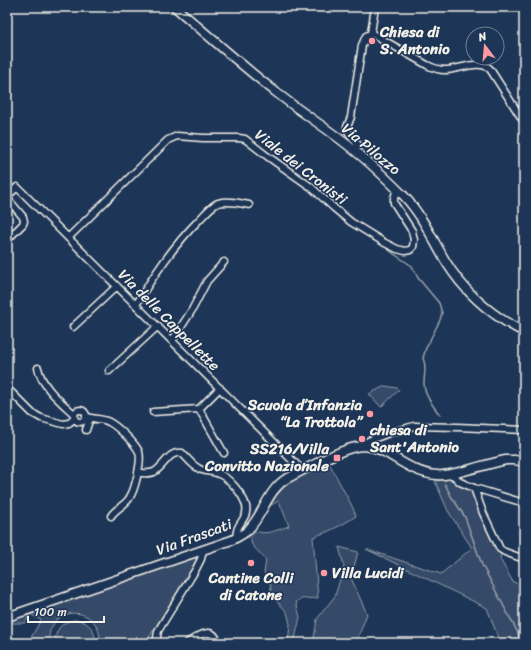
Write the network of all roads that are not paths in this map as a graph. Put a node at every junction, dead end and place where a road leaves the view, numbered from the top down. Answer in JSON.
{"nodes":[{"id":1,"x":175,"y":7,"type":"edge"},
{"id":2,"x":375,"y":7,"type":"edge"},
{"id":3,"x":371,"y":33,"type":"junction"},
{"id":4,"x":524,"y":122,"type":"edge"},
{"id":5,"x":354,"y":150,"type":"junction"},
{"id":6,"x":397,"y":189,"type":"junction"},
{"id":7,"x":7,"y":197,"type":"edge"},
{"id":8,"x":248,"y":205,"type":"dead end"},
{"id":9,"x":68,"y":238,"type":"junction"},
{"id":10,"x":7,"y":240,"type":"edge"},
{"id":11,"x":224,"y":262,"type":"dead end"},
{"id":12,"x":117,"y":286,"type":"junction"},
{"id":13,"x":136,"y":305,"type":"junction"},
{"id":14,"x":158,"y":326,"type":"junction"},
{"id":15,"x":72,"y":327,"type":"dead end"},
{"id":16,"x":524,"y":332,"type":"edge"},
{"id":17,"x":172,"y":341,"type":"junction"},
{"id":18,"x":38,"y":368,"type":"dead end"},
{"id":19,"x":109,"y":371,"type":"dead end"},
{"id":20,"x":220,"y":388,"type":"junction"},
{"id":21,"x":11,"y":392,"type":"dead end"},
{"id":22,"x":199,"y":409,"type":"junction"},
{"id":23,"x":153,"y":412,"type":"dead end"},
{"id":24,"x":74,"y":417,"type":"junction"},
{"id":25,"x":88,"y":417,"type":"junction"},
{"id":26,"x":86,"y":430,"type":"dead end"},
{"id":27,"x":524,"y":430,"type":"edge"},
{"id":28,"x":359,"y":447,"type":"junction"},
{"id":29,"x":224,"y":453,"type":"dead end"},
{"id":30,"x":524,"y":462,"type":"edge"},
{"id":31,"x":304,"y":471,"type":"junction"},
{"id":32,"x":138,"y":473,"type":"junction"},
{"id":33,"x":453,"y":474,"type":"junction"},
{"id":34,"x":474,"y":488,"type":"junction"},
{"id":35,"x":524,"y":503,"type":"edge"},
{"id":36,"x":111,"y":516,"type":"dead end"},
{"id":37,"x":237,"y":538,"type":"junction"},
{"id":38,"x":203,"y":550,"type":"junction"},
{"id":39,"x":524,"y":559,"type":"edge"},
{"id":40,"x":7,"y":617,"type":"edge"},
{"id":41,"x":158,"y":643,"type":"edge"},
{"id":42,"x":187,"y":643,"type":"edge"},
{"id":43,"x":218,"y":643,"type":"edge"}],
"edges":[{"from":1,"to":5,"type":"main road","name":"Via Pilozzo"},
{"from":2,"to":3,"type":"street"},
{"from":3,"to":4,"type":"street"},
{"from":3,"to":5,"type":"street"},
{"from":5,"to":6,"type":"main road","name":"Via Pilozzo"},
{"from":6,"to":9,"type":"street","name":"Viale dei Cronisti"},
{"from":6,"to":16,"type":"main road","name":"Via Pilozzo"},
{"from":7,"to":9,"type":"street","name":"Via delle Cappellette"},
{"from":7,"to":10,"type":"street"},
{"from":8,"to":13,"type":"street"},
{"from":9,"to":12,"type":"street","name":"Via delle Cappellette"},
{"from":11,"to":17,"type":"street"},
{"from":12,"to":13,"type":"street","name":"Via delle Cappellette"},
{"from":12,"to":15,"type":"street"},
{"from":13,"to":14,"type":"street","name":"Via delle Cappellette"},
{"from":14,"to":17,"type":"street","name":"Via delle Cappellette"},
{"from":14,"to":19,"type":"street"},
{"from":17,"to":20,"type":"street","name":"Via delle Cappellette"},
{"from":18,"to":24,"type":"street"},
{"from":20,"to":22,"type":"street"},
{"from":20,"to":31,"type":"street","name":"Via delle Cappellette"},
{"from":21,"to":24,"type":"street"},
{"from":22,"to":23,"type":"street"},
{"from":22,"to":29,"type":"street"},
{"from":24,"to":25,"type":"street"},
{"from":24,"to":25,"type":"street"},
{"from":25,"to":26,"type":"street"},
{"from":25,"to":32,"type":"street"},
{"from":27,"to":28,"type":"street"},
{"from":28,"to":31,"type":"main road","name":"Via Frascati"},
{"from":28,"to":33,"type":"main road","name":"Via Frascati"},
{"from":30,"to":33,"type":"main road","name":"Via Frascati"},
{"from":31,"to":37,"type":"main road","name":"Via Frascati"},
{"from":32,"to":36,"type":"street"},
{"from":32,"to":37,"type":"street"},
{"from":33,"to":34,"type":"street"},
{"from":34,"to":35,"type":"street"},
{"from":34,"to":39,"type":"street"},
{"from":37,"to":38,"type":"main road","name":"Via Frascati"},
{"from":38,"to":40,"type":"main road","name":"Via Frascati"},
{"from":38,"to":41,"type":"street"},
{"from":42,"to":43,"type":"street"}]}
